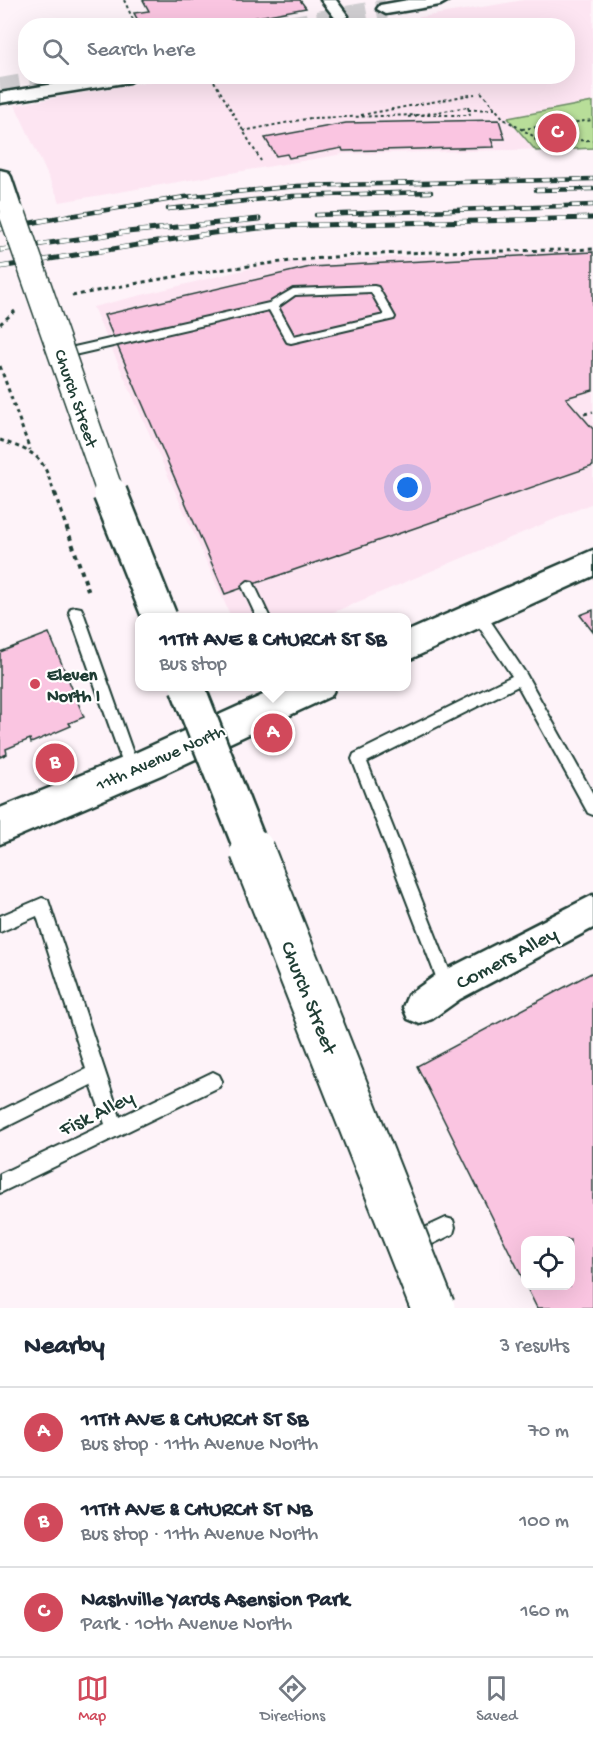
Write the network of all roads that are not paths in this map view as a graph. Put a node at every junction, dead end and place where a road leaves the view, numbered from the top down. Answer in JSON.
{"nodes":[{"id":1,"x":328,"y":0,"type":"edge"},
{"id":2,"x":440,"y":0,"type":"edge"},
{"id":3,"x":386,"y":9,"type":"tunnel mouth"},
{"id":4,"x":341,"y":16,"type":"dead end"},
{"id":5,"x":86,"y":84,"type":"edge"},
{"id":6,"x":0,"y":98,"type":"edge"},
{"id":7,"x":0,"y":177,"type":"edge"},
{"id":8,"x":272,"y":306,"type":"junction"},
{"id":9,"x":61,"y":354,"type":"junction"},
{"id":10,"x":593,"y":562,"type":"edge"},
{"id":11,"x":248,"y":586,"type":"dead end"},
{"id":12,"x":76,"y":612,"type":"dead end"},
{"id":13,"x":158,"y":613,"type":"edge"},
{"id":14,"x":262,"y":613,"type":"edge"},
{"id":15,"x":478,"y":614,"type":"junction"},
{"id":16,"x":411,"y":645,"type":"edge"},
{"id":17,"x":521,"y":678,"type":"junction"},
{"id":18,"x":189,"y":691,"type":"edge"},
{"id":19,"x":304,"y":691,"type":"edge"},
{"id":20,"x":198,"y":741,"type":"junction"},
{"id":21,"x":132,"y":770,"type":"junction"},
{"id":22,"x":593,"y":808,"type":"edge"},
{"id":23,"x":0,"y":826,"type":"edge"},
{"id":24,"x":593,"y":911,"type":"edge"},
{"id":25,"x":0,"y":924,"type":"edge"},
{"id":26,"x":448,"y":987,"type":"junction"},
{"id":27,"x":420,"y":1007,"type":"dead end"},
{"id":28,"x":96,"y":1073,"type":"junction"},
{"id":29,"x":213,"y":1081,"type":"dead end"},
{"id":30,"x":0,"y":1121,"type":"edge"},
{"id":31,"x":115,"y":1128,"type":"junction"},
{"id":32,"x":0,"y":1185,"type":"edge"},
{"id":33,"x":446,"y":1227,"type":"dead end"},
{"id":34,"x":408,"y":1246,"type":"junction"},
{"id":35,"x":420,"y":1308,"type":"edge"},
{"id":36,"x":433,"y":1308,"type":"edge"}],
"edges":[{"from":1,"to":4,"type":"street"},
{"from":2,"to":3,"type":"main road"},
{"from":5,"to":6,"type":"street"},
{"from":7,"to":9,"type":"main road","name":"Church Street","bridge":true},
{"from":8,"to":8,"type":"lane"},
{"from":8,"to":9,"type":"lane"},
{"from":9,"to":13,"type":"main road","name":"Church Street","bridge":true},
{"from":10,"to":15,"type":"main road"},
{"from":11,"to":14,"type":"lane"},
{"from":12,"to":21,"type":"lane"},
{"from":15,"to":16,"type":"main road"},
{"from":15,"to":17,"type":"lane"},
{"from":17,"to":22,"type":"lane"},
{"from":17,"to":26,"type":"lane"},
{"from":18,"to":34,"type":"main road","name":"Church Street","bridge":true},
{"from":19,"to":20,"type":"main road","name":"11th Avenue North"},
{"from":20,"to":21,"type":"main road","name":"11th Avenue North"},
{"from":20,"to":35,"type":"lane","name":"Church Street"},
{"from":21,"to":23,"type":"main road","name":"11th Avenue North"},
{"from":24,"to":26,"type":"street","name":"Comers Alley"},
{"from":25,"to":28,"type":"lane"},
{"from":26,"to":27,"type":"street","name":"Comers Alley"},
{"from":28,"to":30,"type":"lane"},
{"from":28,"to":31,"type":"lane"},
{"from":29,"to":31,"type":"lane","name":"Fisk Alley"},
{"from":31,"to":32,"type":"lane","name":"Fisk Alley"},
{"from":33,"to":34,"type":"lane"},
{"from":34,"to":36,"type":"main road","name":"Church Street","bridge":true}]}
